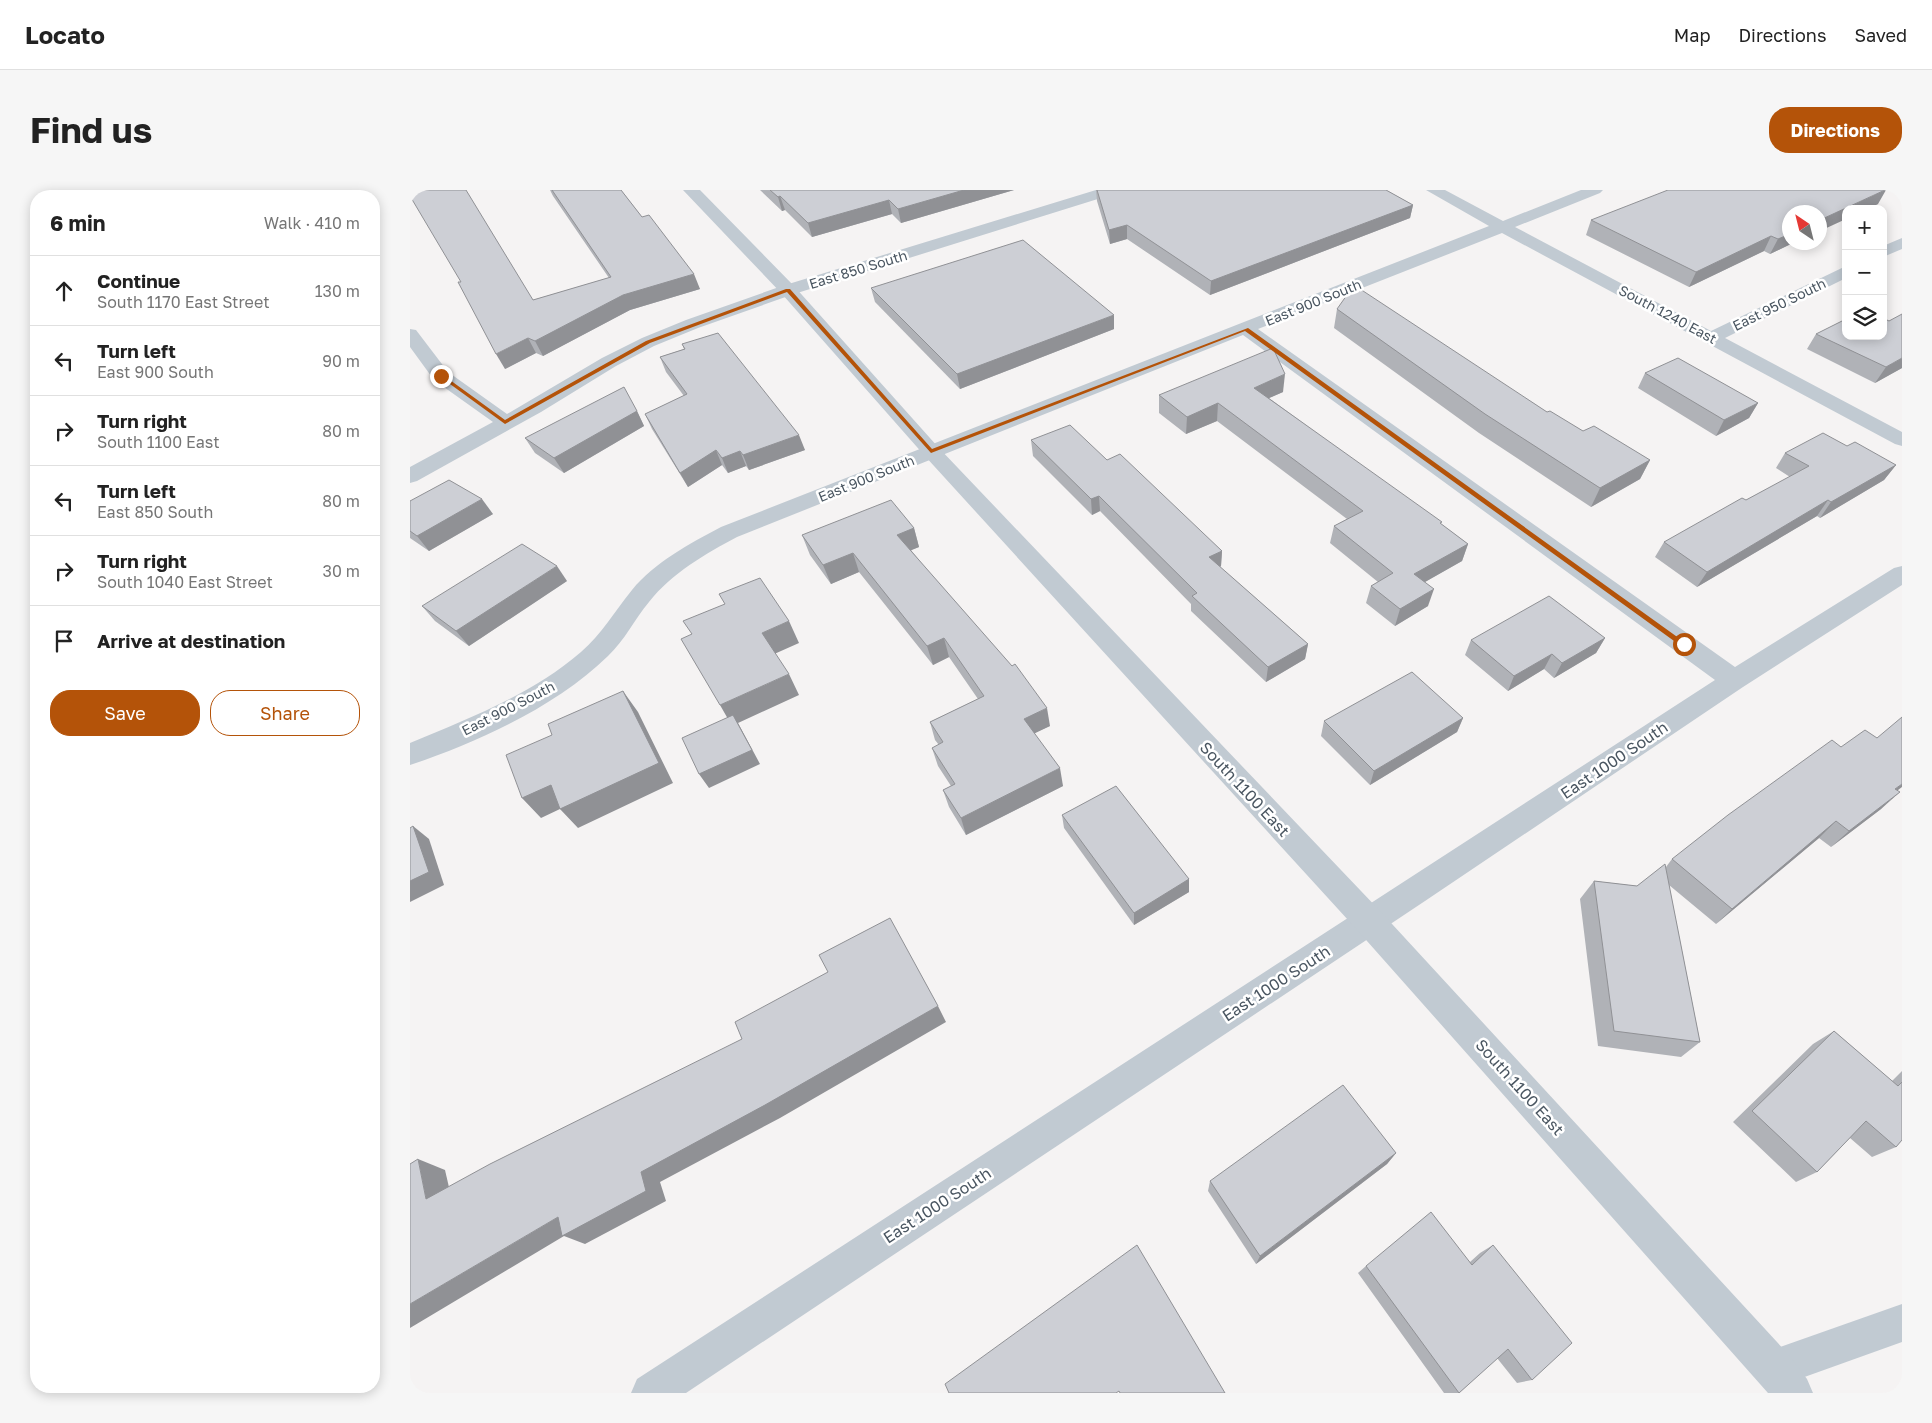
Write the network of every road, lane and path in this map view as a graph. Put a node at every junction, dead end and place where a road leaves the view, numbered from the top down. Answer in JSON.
{"nodes":[{"id":1,"x":691,"y":190,"type":"edge"},
{"id":2,"x":1112,"y":190,"type":"edge"},
{"id":3,"x":1434,"y":190,"type":"edge"},
{"id":4,"x":1595,"y":190,"type":"edge"},
{"id":5,"x":1503,"y":226,"type":"junction"},
{"id":6,"x":1902,"y":243,"type":"edge"},
{"id":7,"x":1887,"y":250,"type":"edge"},
{"id":8,"x":1842,"y":273,"type":"edge"},
{"id":9,"x":788,"y":290,"type":"junction"},
{"id":10,"x":1246,"y":329,"type":"junction"},
{"id":11,"x":410,"y":334,"type":"edge"},
{"id":12,"x":1712,"y":337,"type":"junction"},
{"id":13,"x":505,"y":422,"type":"junction"},
{"id":14,"x":1902,"y":440,"type":"edge"},
{"id":15,"x":931,"y":452,"type":"junction"},
{"id":16,"x":410,"y":476,"type":"edge"},
{"id":17,"x":1902,"y":574,"type":"edge"},
{"id":18,"x":1734,"y":680,"type":"junction"},
{"id":19,"x":410,"y":754,"type":"edge"},
{"id":20,"x":1370,"y":922,"type":"junction"},
{"id":21,"x":1902,"y":1323,"type":"edge"},
{"id":22,"x":1784,"y":1381,"type":"edge"},
{"id":23,"x":651,"y":1393,"type":"edge"}],
"edges":[{"from":1,"to":9,"type":"street","name":"South 1100 East"},
{"from":2,"to":9,"type":"street","name":"East 850 South"},
{"from":3,"to":5,"type":"street","name":"South 1240 East"},
{"from":4,"to":5,"type":"street","name":"East 900 South"},
{"from":5,"to":10,"type":"street","name":"East 900 South"},
{"from":5,"to":12,"type":"street","name":"South 1240 East"},
{"from":6,"to":7,"type":"street"},
{"from":8,"to":12,"type":"street","name":"East 950 South"},
{"from":9,"to":13,"type":"street","name":"East 850 South"},
{"from":9,"to":15,"type":"street","name":"South 1100 East"},
{"from":10,"to":15,"type":"street","name":"East 900 South"},
{"from":10,"to":18,"type":"street"},
{"from":11,"to":13,"type":"street"},
{"from":12,"to":14,"type":"street","name":"South 1240 East"},
{"from":13,"to":16,"type":"street","name":"East 850 South"},
{"from":15,"to":19,"type":"street","name":"East 900 South"},
{"from":15,"to":20,"type":"street","name":"South 1100 East"},
{"from":17,"to":18,"type":"street","name":"East 1000 South"},
{"from":18,"to":20,"type":"street","name":"East 1000 South"},
{"from":20,"to":22,"type":"street","name":"South 1100 East"},
{"from":20,"to":23,"type":"street","name":"East 1000 South"},
{"from":21,"to":22,"type":"street"}]}
